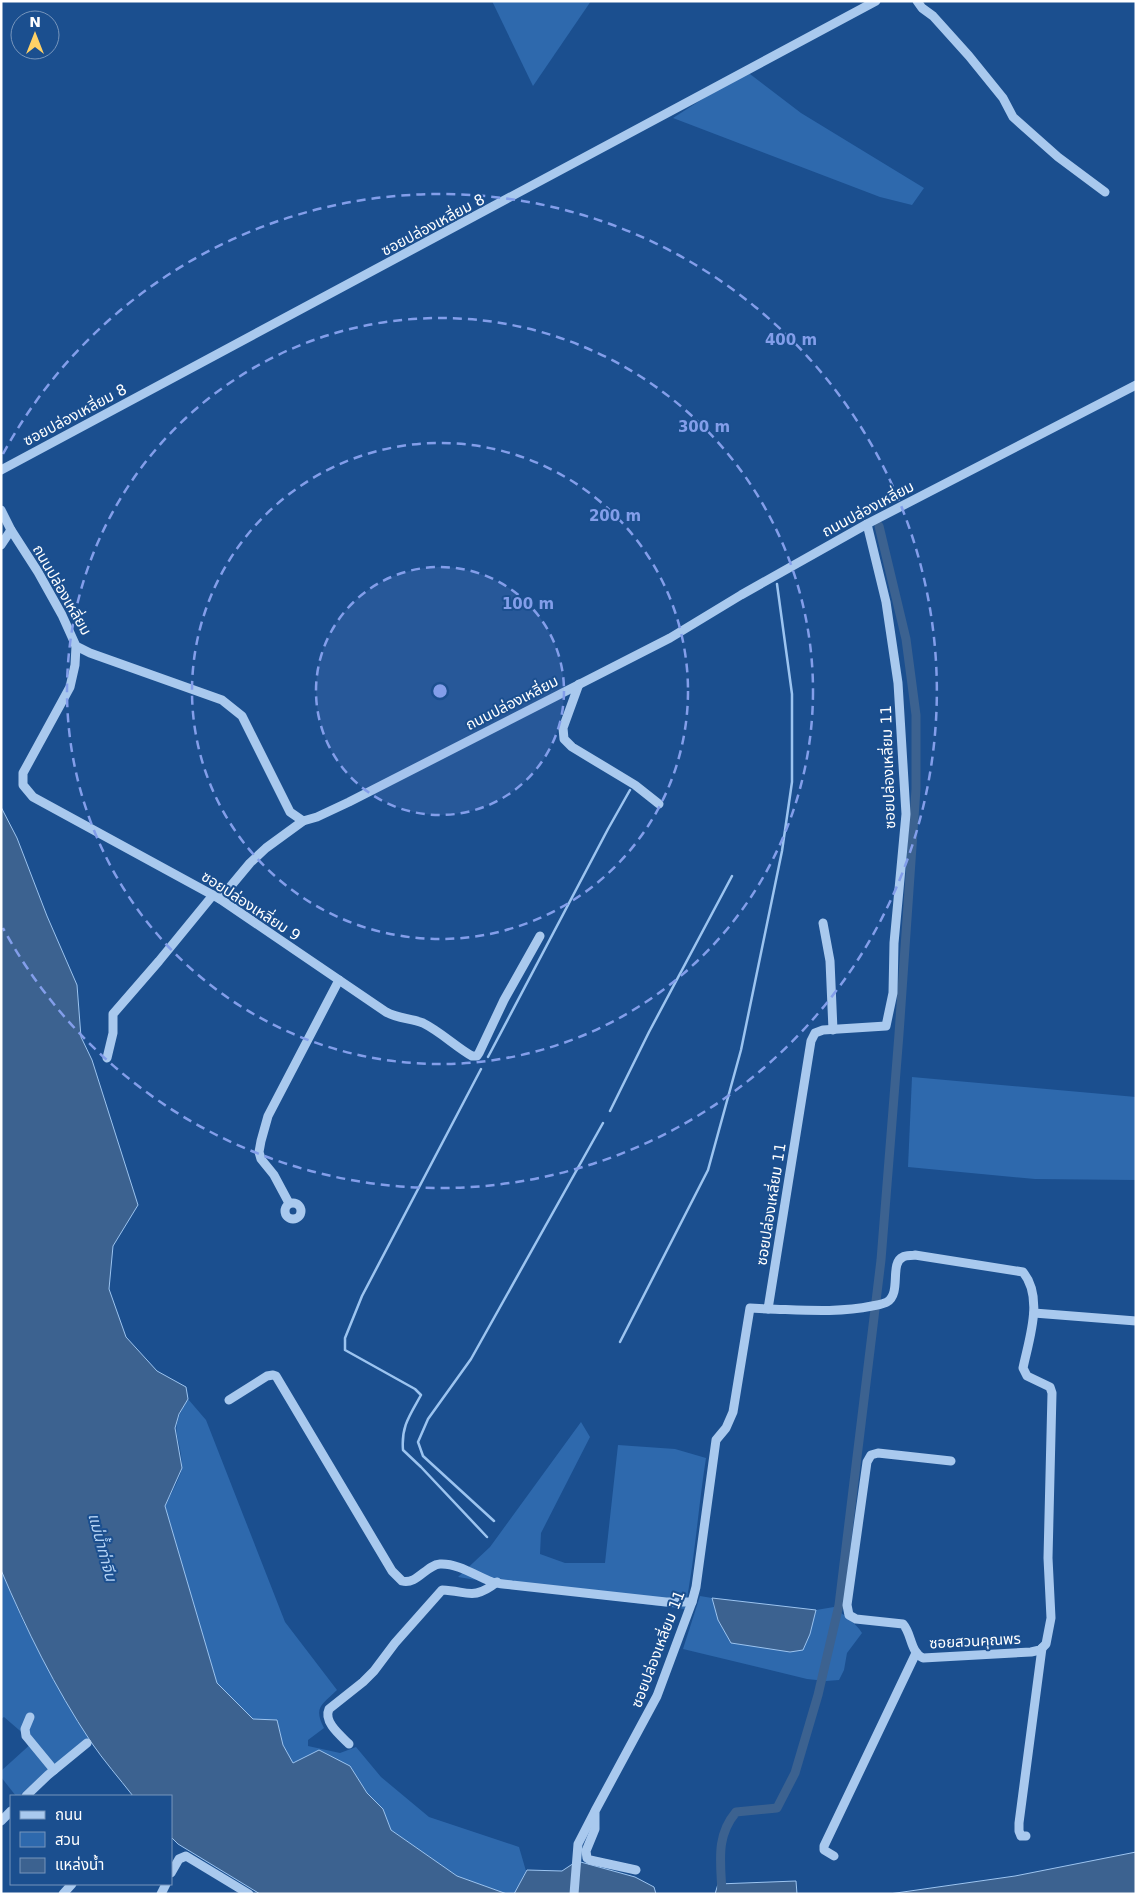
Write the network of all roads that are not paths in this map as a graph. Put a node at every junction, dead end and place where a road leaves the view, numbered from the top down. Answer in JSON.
{"nodes":[{"id":1,"x":876,"y":1,"type":"edge"},
{"id":2,"x":917,"y":1,"type":"edge"},
{"id":3,"x":1105,"y":192,"type":"dead end"},
{"id":4,"x":1136,"y":385,"type":"edge"},
{"id":5,"x":1,"y":470,"type":"edge"},
{"id":6,"x":1,"y":510,"type":"edge"},
{"id":7,"x":867,"y":524,"type":"junction"},
{"id":8,"x":11,"y":530,"type":"junction"},
{"id":9,"x":1,"y":545,"type":"edge"},
{"id":10,"x":76,"y":646,"type":"junction"},
{"id":11,"x":579,"y":684,"type":"junction"},
{"id":12,"x":659,"y":804,"type":"dead end"},
{"id":13,"x":303,"y":821,"type":"junction"},
{"id":14,"x":217,"y":897,"type":"junction"},
{"id":15,"x":823,"y":923,"type":"dead end"},
{"id":16,"x":540,"y":936,"type":"dead end"},
{"id":17,"x":339,"y":980,"type":"junction"},
{"id":18,"x":833,"y":1030,"type":"junction"},
{"id":19,"x":107,"y":1058,"type":"dead end"},
{"id":20,"x":289,"y":1203,"type":"dead end"},
{"id":21,"x":768,"y":1308,"type":"junction"},
{"id":22,"x":1034,"y":1314,"type":"junction"},
{"id":23,"x":1136,"y":1320,"type":"edge"},
{"id":24,"x":229,"y":1400,"type":"dead end"},
{"id":25,"x":951,"y":1462,"type":"dead end"},
{"id":26,"x":497,"y":1582,"type":"junction"},
{"id":27,"x":692,"y":1602,"type":"junction"},
{"id":28,"x":1042,"y":1648,"type":"junction"},
{"id":29,"x":916,"y":1653,"type":"junction"},
{"id":30,"x":30,"y":1717,"type":"dead end"},
{"id":31,"x":87,"y":1743,"type":"dead end"},
{"id":32,"x":349,"y":1744,"type":"dead end"},
{"id":33,"x":54,"y":1770,"type":"junction"},
{"id":34,"x":27,"y":1795,"type":"edge"},
{"id":35,"x":595,"y":1811,"type":"junction"},
{"id":36,"x":1026,"y":1836,"type":"dead end"},
{"id":37,"x":834,"y":1856,"type":"dead end"},
{"id":38,"x":636,"y":1870,"type":"dead end"},
{"id":39,"x":172,"y":1871,"type":"edge"},
{"id":40,"x":249,"y":1894,"type":"edge"},
{"id":41,"x":574,"y":1894,"type":"edge"}],
"edges":[{"from":1,"to":5,"type":"street","name":"ซอยปล่องเหลี่ยม 8"},
{"from":2,"to":3,"type":"street"},
{"from":4,"to":7,"type":"street","name":"ถนนปล่องเหลี่ยม"},
{"from":6,"to":8,"type":"street","name":"ถนนปล่องเหลี่ยม"},
{"from":7,"to":11,"type":"street","name":"ถนนปล่องเหลี่ยม"},
{"from":7,"to":18,"type":"street","name":"ซอยปล่องเหลี่ยม 11"},
{"from":8,"to":9,"type":"street"},
{"from":8,"to":10,"type":"street","name":"ถนนปล่องเหลี่ยม"},
{"from":10,"to":13,"type":"street","name":"ถนนปล่องเหลี่ยม"},
{"from":10,"to":14,"type":"street","name":"ซอยปล่องเหลี่ยม 9"},
{"from":11,"to":12,"type":"street"},
{"from":11,"to":13,"type":"street","name":"ถนนปล่องเหลี่ยม"},
{"from":13,"to":14,"type":"street"},
{"from":14,"to":17,"type":"street","name":"ซอยปล่องเหลี่ยม 9"},
{"from":14,"to":19,"type":"street"},
{"from":15,"to":18,"type":"street"},
{"from":16,"to":17,"type":"street","name":"ซอยปล่องเหลี่ยม 9"},
{"from":17,"to":20,"type":"street"},
{"from":18,"to":21,"type":"street","name":"ซอยปล่องเหลี่ยม 11"},
{"from":21,"to":22,"type":"street","name":"ซอยสวนคุณพร"},
{"from":21,"to":27,"type":"street","name":"ซอยปล่องเหลี่ยม 11"},
{"from":22,"to":23,"type":"street"},
{"from":22,"to":28,"type":"street","name":"ซอยสวนคุณพร"},
{"from":24,"to":26,"type":"street"},
{"from":25,"to":29,"type":"street","name":"ซอยสวนคุณพร"},
{"from":26,"to":27,"type":"street"},
{"from":26,"to":32,"type":"street"},
{"from":27,"to":35,"type":"street","name":"ซอยปล่องเหลี่ยม 11"},
{"from":28,"to":29,"type":"street","name":"ซอยสวนคุณพร"},
{"from":28,"to":36,"type":"street"},
{"from":29,"to":37,"type":"street"},
{"from":30,"to":33,"type":"street"},
{"from":31,"to":33,"type":"street"},
{"from":33,"to":34,"type":"street"},
{"from":35,"to":38,"type":"street","name":"ซอยปล่องเหลี่ยม 11"},
{"from":35,"to":41,"type":"street"},
{"from":39,"to":40,"type":"street"}]}
